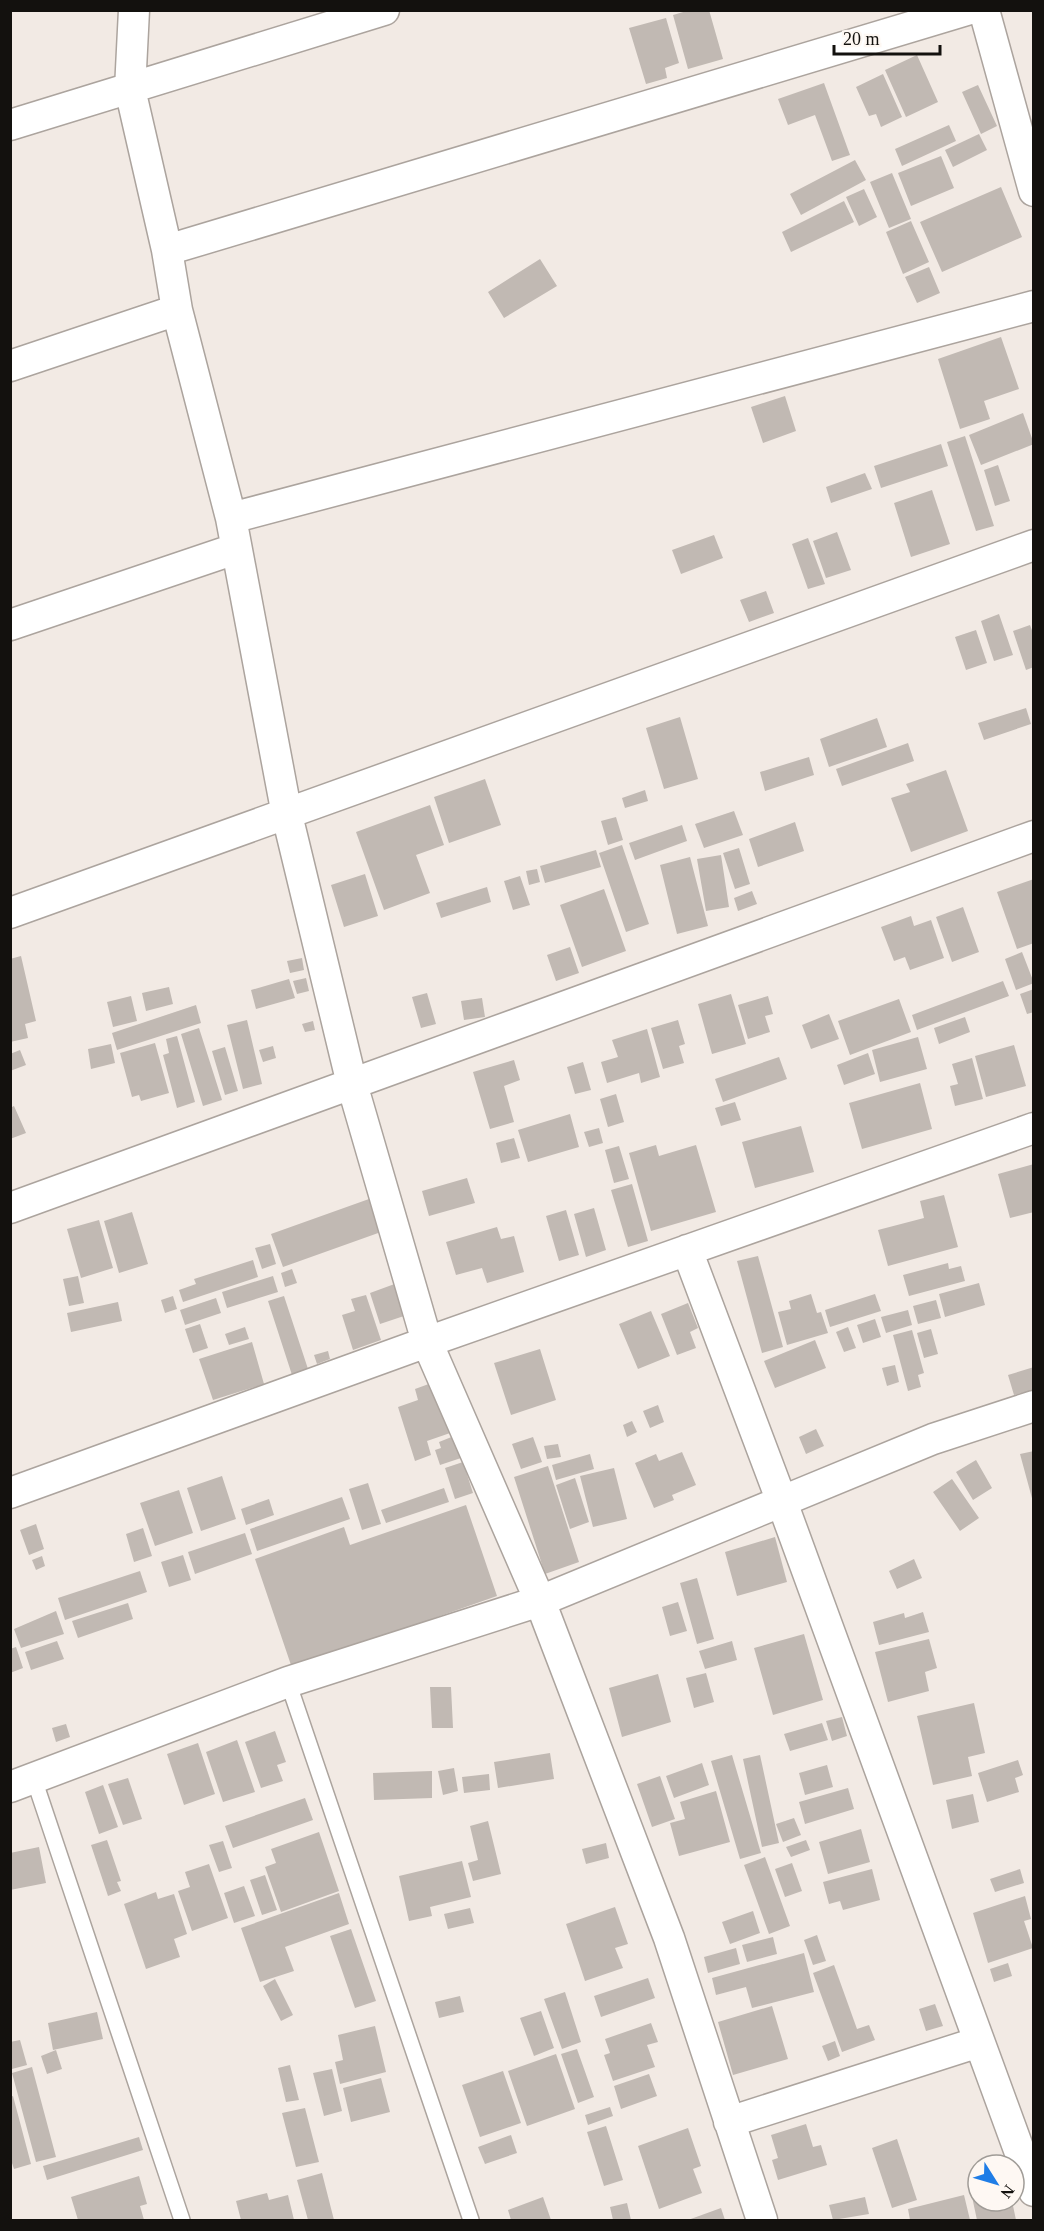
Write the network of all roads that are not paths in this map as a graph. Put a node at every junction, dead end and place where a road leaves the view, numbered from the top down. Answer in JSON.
{"nodes":[{"id":1,"x":134,"y":10,"type":"edge"},
{"id":2,"x":384,"y":10,"type":"edge"},
{"id":3,"x":967,"y":10,"type":"edge"},
{"id":4,"x":984,"y":10,"type":"edge"},
{"id":5,"x":130,"y":89,"type":"junction"},
{"id":6,"x":10,"y":125,"type":"edge"},
{"id":7,"x":1034,"y":192,"type":"edge"},
{"id":8,"x":167,"y":250,"type":"junction"},
{"id":9,"x":1034,"y":306,"type":"edge"},
{"id":10,"x":177,"y":310,"type":"junction"},
{"id":11,"x":10,"y":366,"type":"edge"},
{"id":12,"x":231,"y":518,"type":"junction"},
{"id":13,"x":1034,"y":545,"type":"edge"},
{"id":14,"x":235,"y":549,"type":"junction"},
{"id":15,"x":10,"y":624,"type":"edge"},
{"id":16,"x":287,"y":815,"type":"junction"},
{"id":17,"x":1034,"y":836,"type":"edge"},
{"id":18,"x":10,"y":913,"type":"edge"},
{"id":19,"x":352,"y":1084,"type":"junction"},
{"id":20,"x":1034,"y":1128,"type":"edge"},
{"id":21,"x":10,"y":1208,"type":"edge"},
{"id":22,"x":687,"y":1250,"type":"junction"},
{"id":23,"x":427,"y":1341,"type":"junction"},
{"id":24,"x":1034,"y":1406,"type":"edge"},
{"id":25,"x":10,"y":1493,"type":"edge"},
{"id":26,"x":782,"y":1502,"type":"junction"},
{"id":27,"x":540,"y":1601,"type":"junction"},
{"id":28,"x":288,"y":1682,"type":"junction"},
{"id":29,"x":22,"y":1783,"type":"edge"},
{"id":30,"x":979,"y":2042,"type":"junction"},
{"id":31,"x":729,"y":2122,"type":"junction"},
{"id":32,"x":1034,"y":2191,"type":"edge"},
{"id":33,"x":182,"y":2220,"type":"edge"},
{"id":34,"x":471,"y":2220,"type":"edge"},
{"id":35,"x":762,"y":2220,"type":"edge"}],
"edges":[{"from":1,"to":5,"type":"street"},
{"from":2,"to":5,"type":"street"},
{"from":3,"to":8,"type":"street"},
{"from":4,"to":7,"type":"street"},
{"from":5,"to":6,"type":"street"},
{"from":5,"to":8,"type":"street"},
{"from":8,"to":10,"type":"street"},
{"from":9,"to":12,"type":"street"},
{"from":10,"to":11,"type":"street"},
{"from":10,"to":12,"type":"street"},
{"from":12,"to":14,"type":"street"},
{"from":13,"to":16,"type":"street"},
{"from":14,"to":15,"type":"street"},
{"from":14,"to":16,"type":"street"},
{"from":16,"to":18,"type":"street"},
{"from":16,"to":19,"type":"street"},
{"from":17,"to":19,"type":"street"},
{"from":19,"to":21,"type":"street"},
{"from":19,"to":23,"type":"street"},
{"from":20,"to":22,"type":"street"},
{"from":22,"to":23,"type":"street"},
{"from":22,"to":26,"type":"street"},
{"from":23,"to":25,"type":"street"},
{"from":23,"to":27,"type":"street"},
{"from":24,"to":26,"type":"street"},
{"from":26,"to":27,"type":"street"},
{"from":26,"to":30,"type":"street"},
{"from":27,"to":28,"type":"street"},
{"from":27,"to":31,"type":"street"},
{"from":28,"to":29,"type":"street"},
{"from":28,"to":34,"type":"lane"},
{"from":29,"to":33,"type":"lane"},
{"from":30,"to":31,"type":"street"},
{"from":30,"to":32,"type":"street"},
{"from":31,"to":35,"type":"street"}]}
